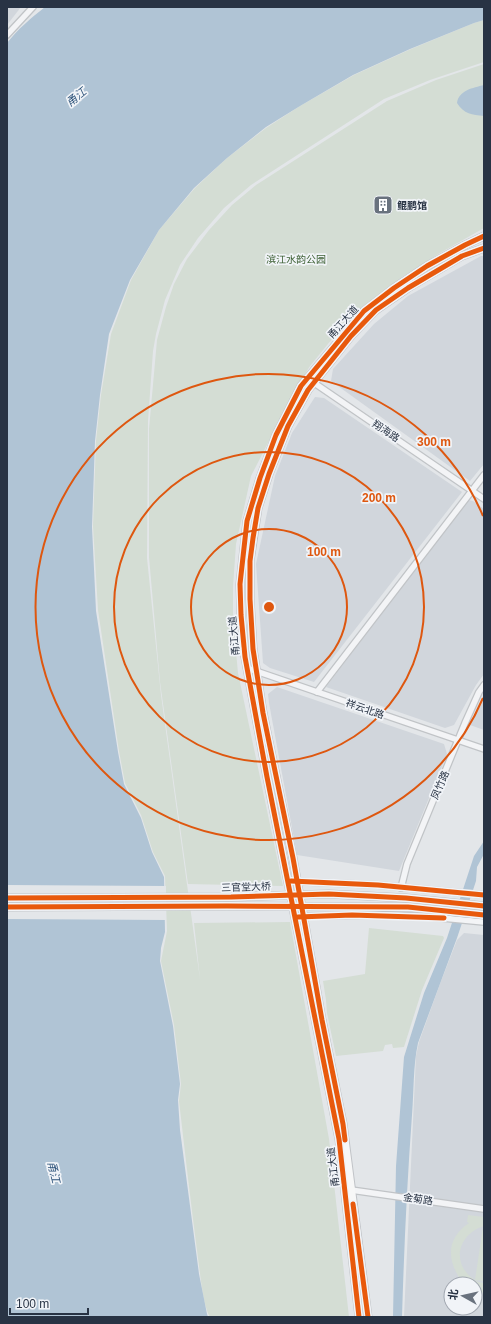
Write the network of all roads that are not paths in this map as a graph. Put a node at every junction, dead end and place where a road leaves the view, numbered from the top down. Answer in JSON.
{"nodes":[{"id":1,"x":33,"y":7,"type":"edge"},
{"id":2,"x":7,"y":35,"type":"edge"},
{"id":3,"x":484,"y":236,"type":"edge"},
{"id":4,"x":484,"y":248,"type":"edge"},
{"id":5,"x":308,"y":378,"type":"junction"},
{"id":6,"x":314,"y":383,"type":"junction"},
{"id":7,"x":484,"y":475,"type":"edge"},
{"id":8,"x":472,"y":490,"type":"junction"},
{"id":9,"x":484,"y":499,"type":"edge"},
{"id":10,"x":247,"y":668,"type":"junction"},
{"id":11,"x":257,"y":672,"type":"junction"},
{"id":12,"x":484,"y":685,"type":"edge"},
{"id":13,"x":317,"y":692,"type":"junction"},
{"id":14,"x":458,"y":741,"type":"junction"},
{"id":15,"x":484,"y":749,"type":"edge"},
{"id":16,"x":288,"y":881,"type":"junction"},
{"id":17,"x":297,"y":882,"type":"junction"},
{"id":18,"x":401,"y":888,"type":"junction"},
{"id":19,"x":484,"y":895,"type":"edge"},
{"id":20,"x":7,"y":898,"type":"edge"},
{"id":21,"x":484,"y":906,"type":"edge"},
{"id":22,"x":7,"y":907,"type":"edge"},
{"id":23,"x":484,"y":915,"type":"edge"},
{"id":24,"x":303,"y":916,"type":"junction"},
{"id":25,"x":294,"y":917,"type":"junction"},
{"id":26,"x":484,"y":922,"type":"edge"},
{"id":27,"x":351,"y":1190,"type":"junction"},
{"id":28,"x":484,"y":1209,"type":"edge"},
{"id":29,"x":359,"y":1317,"type":"edge"},
{"id":30,"x":368,"y":1317,"type":"edge"}],
"edges":[{"from":1,"to":2,"type":"street"},
{"from":3,"to":5,"type":"main road","name":"甬江大道"},
{"from":4,"to":6,"type":"main road","name":"甬江大道"},
{"from":5,"to":6,"type":"street","name":"翔海路"},
{"from":5,"to":10,"type":"main road","name":"甬江大道"},
{"from":6,"to":8,"type":"street","name":"翔海路"},
{"from":6,"to":11,"type":"main road","name":"甬江大道"},
{"from":7,"to":8,"type":"street"},
{"from":8,"to":9,"type":"street","name":"翔海路"},
{"from":8,"to":13,"type":"street"},
{"from":10,"to":11,"type":"street","name":"祥云北路"},
{"from":10,"to":16,"type":"main road","name":"甬江大道"},
{"from":11,"to":13,"type":"street","name":"祥云北路"},
{"from":11,"to":17,"type":"main road","name":"甬江大道"},
{"from":12,"to":14,"type":"street","name":"凤竹路"},
{"from":13,"to":14,"type":"street","name":"祥云北路"},
{"from":14,"to":15,"type":"street","name":"祥云北路"},
{"from":14,"to":18,"type":"street","name":"凤竹路"},
{"from":16,"to":17,"type":"street"},
{"from":16,"to":25,"type":"main road","name":"甬江大道"},
{"from":17,"to":18,"type":"street"},
{"from":17,"to":24,"type":"main road","name":"甬江大道"},
{"from":18,"to":19,"type":"street"},
{"from":20,"to":21,"type":"main road","name":"三官堂大桥","bridge":true},
{"from":22,"to":23,"type":"main road","name":"三官堂大桥","bridge":true},
{"from":24,"to":25,"type":"street"},
{"from":24,"to":26,"type":"street"},
{"from":24,"to":27,"type":"main road","name":"甬江大道"},
{"from":25,"to":29,"type":"main road","name":"甬江大道"},
{"from":27,"to":28,"type":"street","name":"金菊路"},
{"from":27,"to":30,"type":"main road","name":"甬江大道"}]}
